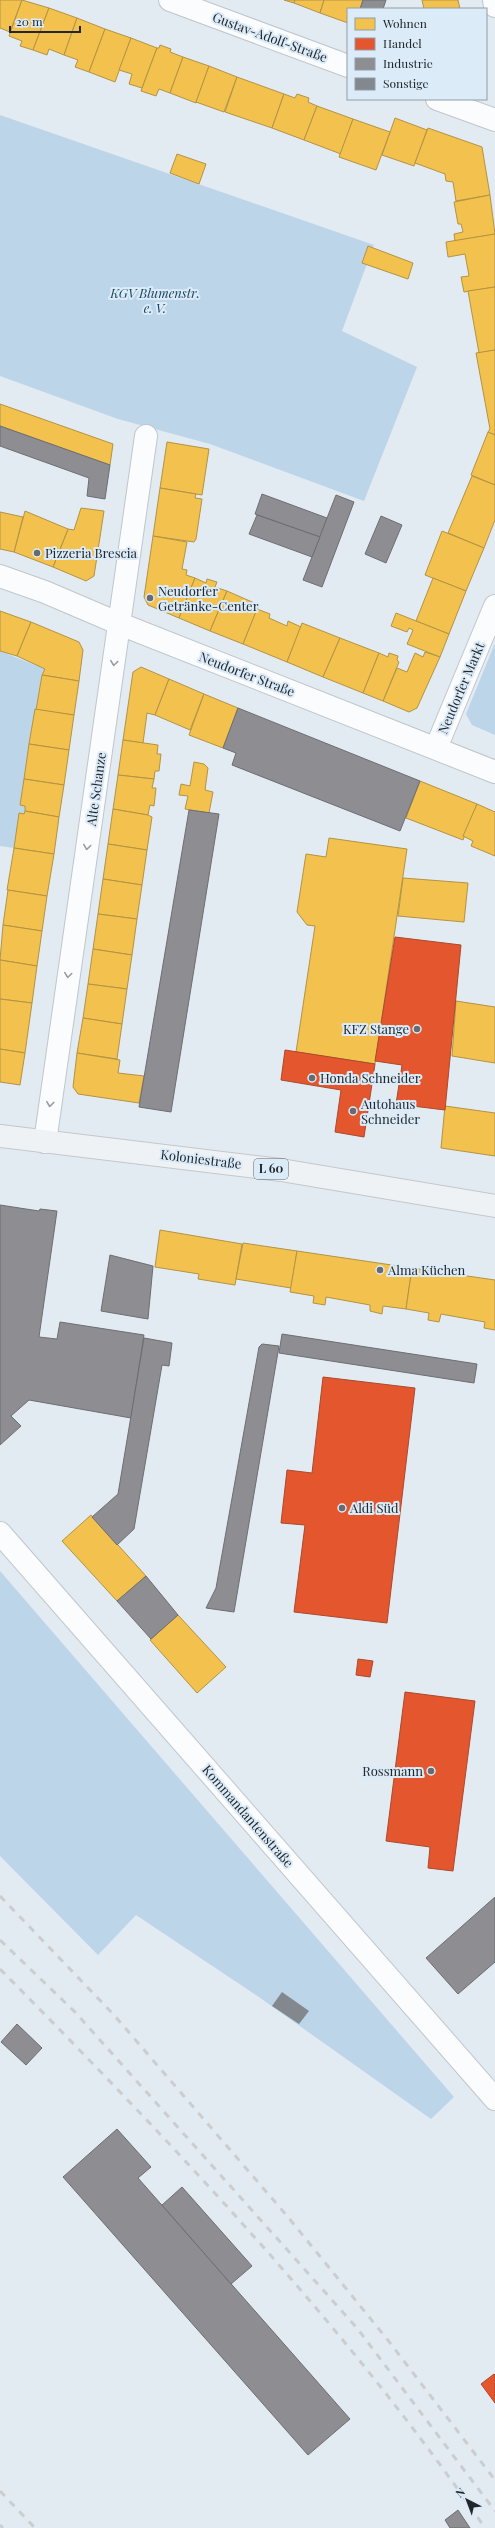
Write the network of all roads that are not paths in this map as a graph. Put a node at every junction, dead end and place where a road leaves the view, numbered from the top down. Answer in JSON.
{"nodes":[{"id":1,"x":170,"y":0,"type":"edge"},
{"id":2,"x":494,"y":0,"type":"edge"},
{"id":3,"x":495,"y":6,"type":"edge"},
{"id":4,"x":347,"y":66,"type":"edge"},
{"id":5,"x":440,"y":100,"type":"edge"},
{"id":6,"x":495,"y":120,"type":"edge"},
{"id":7,"x":146,"y":436,"type":"dead end"},
{"id":8,"x":0,"y":576,"type":"edge"},
{"id":9,"x":495,"y":606,"type":"edge"},
{"id":10,"x":120,"y":624,"type":"junction"},
{"id":11,"x":436,"y":748,"type":"junction"},
{"id":12,"x":495,"y":772,"type":"edge"},
{"id":13,"x":0,"y":1136,"type":"edge"},
{"id":14,"x":45,"y":1142,"type":"junction"},
{"id":15,"x":495,"y":1206,"type":"edge"},
{"id":16,"x":0,"y":1533,"type":"edge"},
{"id":17,"x":495,"y":2099,"type":"edge"}],
"edges":[{"from":1,"to":4,"type":"street","name":"Gustav-Adolf-Straße"},
{"from":2,"to":3,"type":"street"},
{"from":5,"to":6,"type":"street"},
{"from":7,"to":10,"type":"street","name":"Alte Schanze"},
{"from":8,"to":10,"type":"street","name":"Neudorfer Straße"},
{"from":9,"to":11,"type":"street","name":"Neudorfer Markt"},
{"from":10,"to":11,"type":"street","name":"Neudorfer Straße"},
{"from":10,"to":14,"type":"street","name":"Alte Schanze","one_way":true},
{"from":11,"to":12,"type":"street","name":"Neudorfer Straße"},
{"from":13,"to":14,"type":"main road","name":"Koloniestraße","number":"L 60"},
{"from":14,"to":15,"type":"main road","name":"Koloniestraße","number":"L 60"},
{"from":16,"to":17,"type":"street","name":"Kommandantenstraße"}]}
